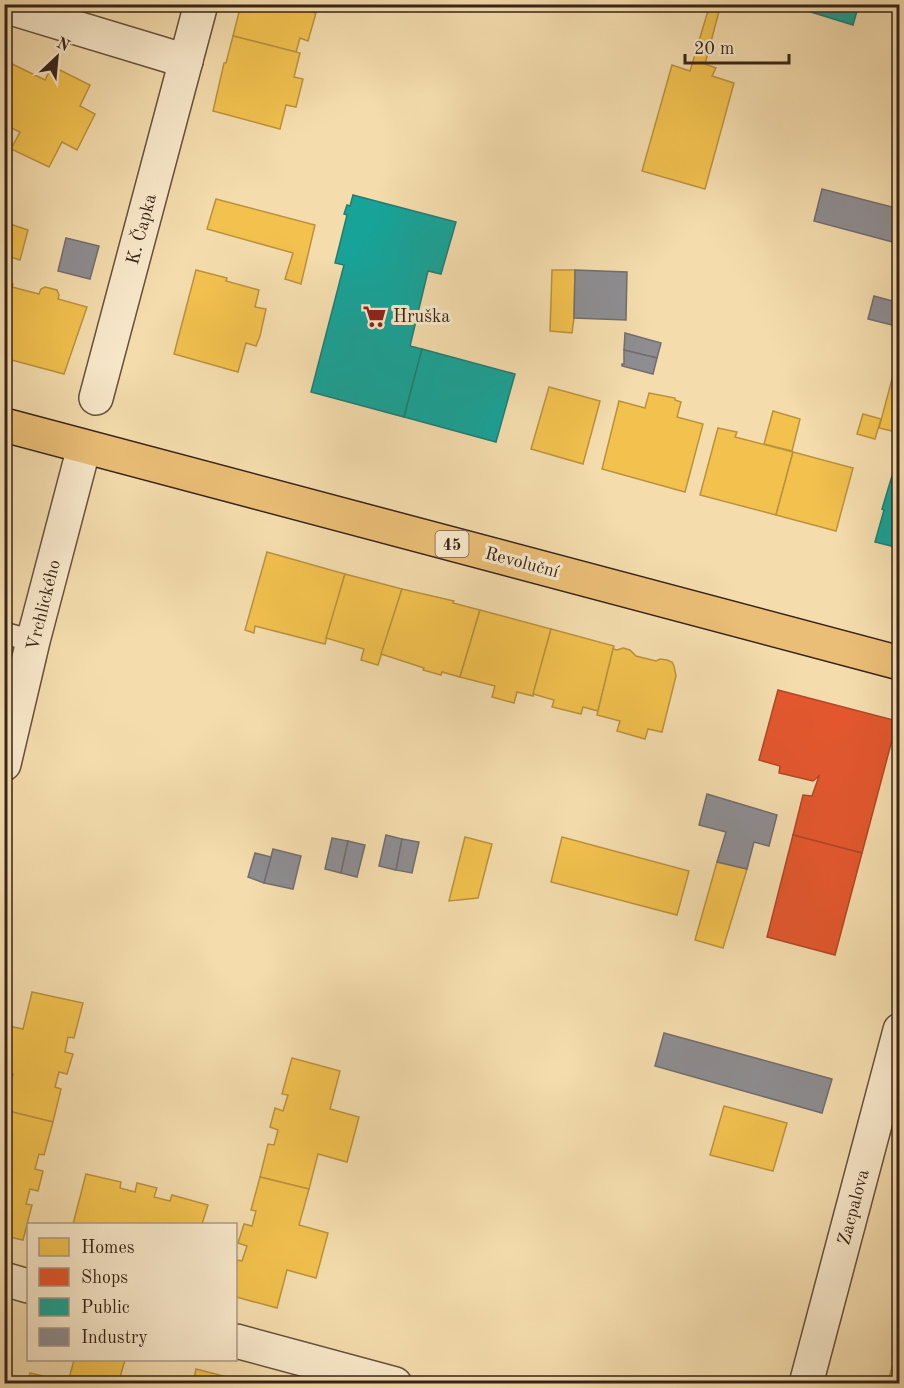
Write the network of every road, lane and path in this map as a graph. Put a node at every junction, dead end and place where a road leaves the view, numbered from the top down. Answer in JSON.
{"nodes":[{"id":1,"x":201,"y":4,"type":"edge"},
{"id":2,"x":4,"y":6,"type":"edge"},
{"id":3,"x":186,"y":61,"type":"junction"},
{"id":4,"x":96,"y":398,"type":"dead end"},
{"id":5,"x":4,"y":425,"type":"edge"},
{"id":6,"x":84,"y":447,"type":"junction"},
{"id":7,"x":19,"y":637,"type":"edge"},
{"id":8,"x":900,"y":663,"type":"edge"},
{"id":9,"x":9,"y":729,"type":"edge"},
{"id":10,"x":4,"y":764,"type":"edge"},
{"id":11,"x":900,"y":1030,"type":"edge"},
{"id":12,"x":4,"y":1279,"type":"edge"},
{"id":13,"x":27,"y":1286,"type":"edge"},
{"id":14,"x":237,"y":1341,"type":"edge"},
{"id":15,"x":319,"y":1374,"type":"edge"},
{"id":16,"x":394,"y":1383,"type":"edge"},
{"id":17,"x":806,"y":1383,"type":"edge"}],
"edges":[{"from":1,"to":3,"type":"street","name":"K. Čapka"},
{"from":2,"to":3,"type":"street"},
{"from":3,"to":4,"type":"street","name":"K. Čapka"},
{"from":5,"to":6,"type":"main road","name":"Revoluční","number":"45"},
{"from":6,"to":7,"type":"street","name":"Vrchlického"},
{"from":6,"to":8,"type":"main road","name":"Revoluční","number":"45"},
{"from":7,"to":9,"type":"street","name":"Vrchlického"},
{"from":9,"to":10,"type":"street","name":"Vrchlického"},
{"from":11,"to":17,"type":"street","name":"Zacpalova"},
{"from":12,"to":13,"type":"street"},
{"from":14,"to":15,"type":"street"},
{"from":15,"to":16,"type":"street"}]}
